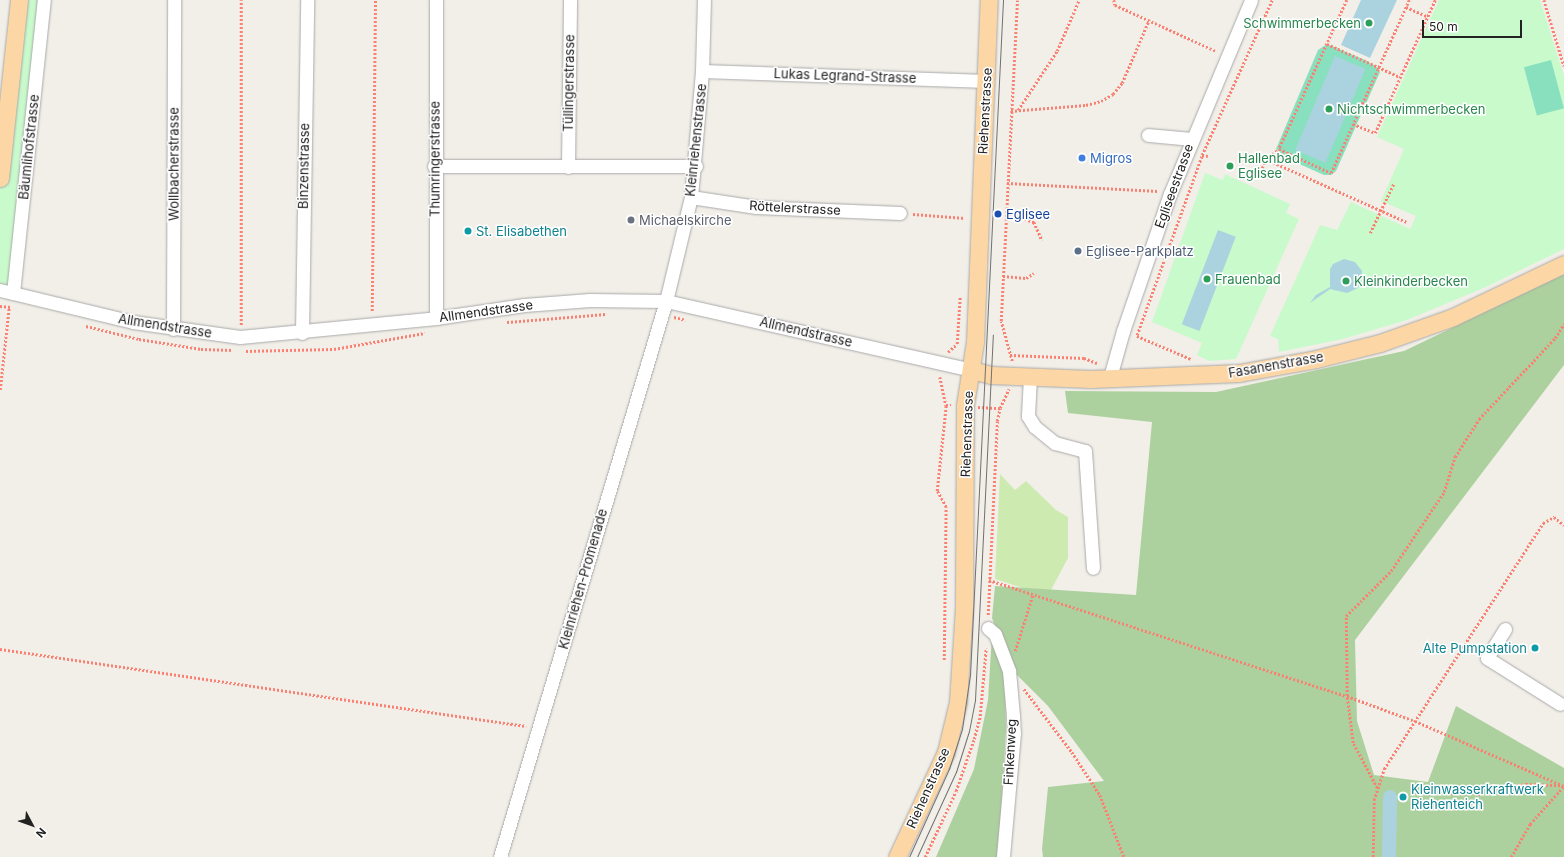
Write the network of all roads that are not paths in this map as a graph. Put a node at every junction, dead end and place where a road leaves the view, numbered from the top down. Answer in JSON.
{"nodes":[{"id":1,"x":19,"y":0,"type":"edge"},
{"id":2,"x":44,"y":0,"type":"edge"},
{"id":3,"x":174,"y":0,"type":"edge"},
{"id":4,"x":307,"y":0,"type":"edge"},
{"id":5,"x":436,"y":0,"type":"edge"},
{"id":6,"x":570,"y":0,"type":"edge"},
{"id":7,"x":704,"y":0,"type":"edge"},
{"id":8,"x":988,"y":0,"type":"edge"},
{"id":9,"x":1252,"y":0,"type":"edge"},
{"id":10,"x":702,"y":71,"type":"junction"},
{"id":11,"x":987,"y":81,"type":"junction"},
{"id":12,"x":4,"y":116,"type":"edge"},
{"id":13,"x":1148,"y":135,"type":"dead end"},
{"id":14,"x":1191,"y":140,"type":"junction"},
{"id":15,"x":434,"y":166,"type":"junction"},
{"id":16,"x":696,"y":166,"type":"junction"},
{"id":17,"x":568,"y":167,"type":"junction"},
{"id":18,"x":0,"y":178,"type":"edge"},
{"id":19,"x":691,"y":197,"type":"junction"},
{"id":20,"x":900,"y":213,"type":"road end"},
{"id":21,"x":1564,"y":264,"type":"edge"},
{"id":22,"x":0,"y":290,"type":"edge"},
{"id":23,"x":14,"y":293,"type":"junction"},
{"id":24,"x":672,"y":302,"type":"junction"},
{"id":25,"x":436,"y":318,"type":"junction"},
{"id":26,"x":173,"y":329,"type":"junction"},
{"id":27,"x":302,"y":333,"type":"junction"},
{"id":28,"x":971,"y":370,"type":"junction"},
{"id":29,"x":1111,"y":374,"type":"junction"},
{"id":30,"x":1030,"y":377,"type":"junction"},
{"id":31,"x":1093,"y":568,"type":"dead end"},
{"id":32,"x":988,"y":628,"type":"road end"},
{"id":33,"x":1505,"y":629,"type":"dead end"},
{"id":34,"x":1563,"y":702,"type":"edge"},
{"id":35,"x":500,"y":857,"type":"edge"},
{"id":36,"x":897,"y":857,"type":"edge"},
{"id":37,"x":1003,"y":857,"type":"edge"}],
"edges":[{"from":1,"to":12,"type":"main road","name":"Bäumlihofstrasse"},
{"from":2,"to":23,"type":"street","name":"Bäumlihofstrasse"},
{"from":3,"to":26,"type":"street","name":"Wollbacherstrasse"},
{"from":4,"to":27,"type":"street","name":"Binzenstrasse"},
{"from":5,"to":15,"type":"street","name":"Thumringerstrasse"},
{"from":6,"to":17,"type":"street","name":"Tüllingerstrasse"},
{"from":7,"to":10,"type":"street","name":"Kleinriehenstrasse"},
{"from":8,"to":11,"type":"main road","name":"Riehenstrasse"},
{"from":9,"to":14,"type":"street","name":"Egliseestrasse"},
{"from":10,"to":11,"type":"street","name":"Lukas Legrand-Strasse"},
{"from":10,"to":16,"type":"street","name":"Kleinriehenstrasse"},
{"from":11,"to":28,"type":"main road","name":"Riehenstrasse"},
{"from":12,"to":18,"type":"main road","name":"Bäumlihofstrasse"},
{"from":13,"to":14,"type":"street"},
{"from":14,"to":29,"type":"street","name":"Egliseestrasse"},
{"from":15,"to":17,"type":"street"},
{"from":15,"to":25,"type":"street","name":"Thumringerstrasse"},
{"from":16,"to":17,"type":"street"},
{"from":16,"to":19,"type":"street","name":"Kleinriehenstrasse"},
{"from":19,"to":20,"type":"street","name":"Röttelerstrasse"},
{"from":19,"to":24,"type":"street","name":"Kleinriehenstrasse"},
{"from":21,"to":29,"type":"main road","name":"Fasanenstrasse"},
{"from":22,"to":23,"type":"street","name":"Allmendstrasse"},
{"from":23,"to":26,"type":"street","name":"Allmendstrasse"},
{"from":24,"to":25,"type":"street","name":"Allmendstrasse"},
{"from":24,"to":28,"type":"street","name":"Allmendstrasse"},
{"from":24,"to":35,"type":"street","name":"Kleinriehen-Promenade"},
{"from":25,"to":27,"type":"street","name":"Allmendstrasse"},
{"from":26,"to":27,"type":"street","name":"Allmendstrasse"},
{"from":28,"to":30,"type":"main road","name":"Fasanenstrasse"},
{"from":28,"to":36,"type":"main road","name":"Riehenstrasse"},
{"from":29,"to":30,"type":"main road","name":"Fasanenstrasse"},
{"from":30,"to":31,"type":"street"},
{"from":32,"to":37,"type":"street","name":"Finkenweg"},
{"from":33,"to":34,"type":"street"}]}
